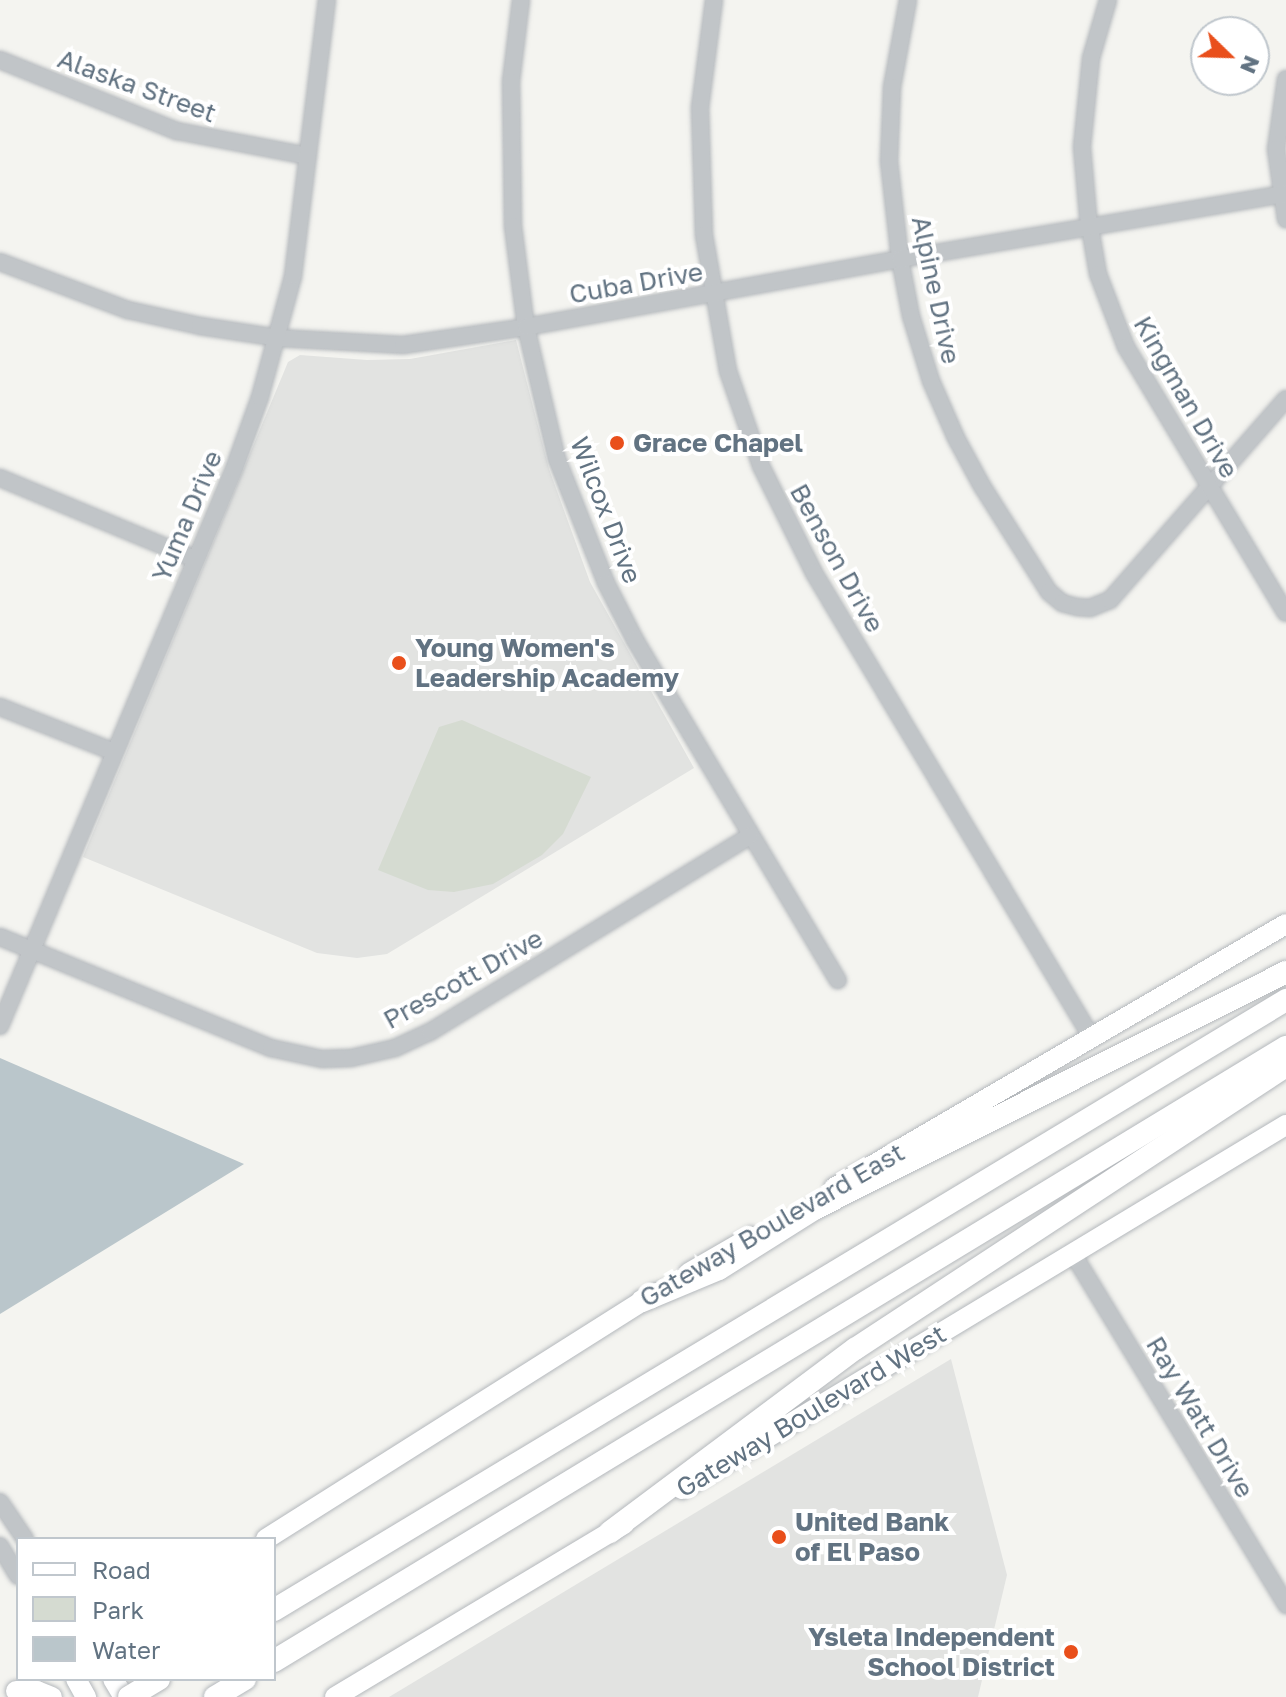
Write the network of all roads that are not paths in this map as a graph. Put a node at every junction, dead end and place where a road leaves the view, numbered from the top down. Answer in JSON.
{"nodes":[{"id":1,"x":327,"y":0,"type":"edge"},
{"id":2,"x":521,"y":0,"type":"edge"},
{"id":3,"x":714,"y":0,"type":"edge"},
{"id":4,"x":908,"y":0,"type":"edge"},
{"id":5,"x":1108,"y":0,"type":"edge"},
{"id":6,"x":0,"y":60,"type":"edge"},
{"id":7,"x":1286,"y":79,"type":"edge"},
{"id":8,"x":308,"y":156,"type":"junction"},
{"id":9,"x":1284,"y":195,"type":"edge"},
{"id":10,"x":1286,"y":219,"type":"edge"},
{"id":11,"x":1090,"y":228,"type":"junction"},
{"id":12,"x":900,"y":259,"type":"junction"},
{"id":13,"x":0,"y":262,"type":"edge"},
{"id":14,"x":712,"y":293,"type":"junction"},
{"id":15,"x":526,"y":327,"type":"junction"},
{"id":16,"x":278,"y":338,"type":"junction"},
{"id":17,"x":1286,"y":399,"type":"edge"},
{"id":18,"x":0,"y":478,"type":"edge"},
{"id":19,"x":1209,"y":484,"type":"junction"},
{"id":20,"x":195,"y":559,"type":"junction"},
{"id":21,"x":1286,"y":613,"type":"edge"},
{"id":22,"x":0,"y":707,"type":"edge"},
{"id":23,"x":114,"y":752,"type":"junction"},
{"id":24,"x":750,"y":836,"type":"junction"},
{"id":25,"x":1286,"y":924,"type":"edge"},
{"id":26,"x":0,"y":937,"type":"edge"},
{"id":27,"x":32,"y":950,"type":"junction"},
{"id":28,"x":1286,"y":972,"type":"edge"},
{"id":29,"x":838,"y":980,"type":"dead end"},
{"id":30,"x":1286,"y":1000,"type":"edge"},
{"id":31,"x":0,"y":1026,"type":"edge"},
{"id":32,"x":1092,"y":1038,"type":"junction"},
{"id":33,"x":1286,"y":1047,"type":"edge"},
{"id":34,"x":1286,"y":1066,"type":"edge"},
{"id":35,"x":1286,"y":1125,"type":"edge"},
{"id":36,"x":1073,"y":1254,"type":"junction"},
{"id":37,"x":642,"y":1301,"type":"junction"},
{"id":38,"x":0,"y":1502,"type":"edge"},
{"id":39,"x":610,"y":1532,"type":"junction"},
{"id":40,"x":24,"y":1537,"type":"edge"},
{"id":41,"x":269,"y":1537,"type":"edge"},
{"id":42,"x":0,"y":1546,"type":"edge"},
{"id":43,"x":16,"y":1573,"type":"edge"},
{"id":44,"x":1286,"y":1605,"type":"edge"},
{"id":45,"x":276,"y":1609,"type":"edge"},
{"id":46,"x":276,"y":1660,"type":"edge"},
{"id":47,"x":33,"y":1681,"type":"edge"},
{"id":48,"x":155,"y":1681,"type":"edge"},
{"id":49,"x":241,"y":1681,"type":"edge"},
{"id":50,"x":11,"y":1694,"type":"edge"},
{"id":51,"x":52,"y":1697,"type":"edge"},
{"id":52,"x":126,"y":1697,"type":"edge"},
{"id":53,"x":215,"y":1697,"type":"edge"},
{"id":54,"x":335,"y":1697,"type":"edge"}],
"edges":[{"from":1,"to":8,"type":"street","name":"Yuma Drive"},
{"from":2,"to":15,"type":"street","name":"Wilcox Drive"},
{"from":3,"to":14,"type":"street","name":"Benson Drive"},
{"from":4,"to":12,"type":"street","name":"Alpine Drive"},
{"from":5,"to":11,"type":"street","name":"Kingman Drive"},
{"from":6,"to":8,"type":"street","name":"Alaska Street"},
{"from":7,"to":9,"type":"street"},
{"from":8,"to":16,"type":"street","name":"Yuma Drive"},
{"from":9,"to":10,"type":"street"},
{"from":9,"to":11,"type":"street","name":"Cuba Drive"},
{"from":11,"to":12,"type":"street","name":"Cuba Drive"},
{"from":11,"to":19,"type":"street","name":"Kingman Drive"},
{"from":12,"to":14,"type":"street","name":"Cuba Drive"},
{"from":12,"to":19,"type":"street","name":"Alpine Drive"},
{"from":13,"to":16,"type":"street","name":"Cuba Drive"},
{"from":14,"to":15,"type":"street","name":"Cuba Drive"},
{"from":14,"to":32,"type":"street","name":"Benson Drive"},
{"from":15,"to":16,"type":"street","name":"Cuba Drive"},
{"from":15,"to":24,"type":"street","name":"Wilcox Drive"},
{"from":16,"to":20,"type":"street","name":"Yuma Drive"},
{"from":17,"to":19,"type":"street"},
{"from":18,"to":20,"type":"street"},
{"from":19,"to":21,"type":"street","name":"Kingman Drive"},
{"from":20,"to":23,"type":"street","name":"Yuma Drive"},
{"from":22,"to":23,"type":"street"},
{"from":23,"to":27,"type":"street","name":"Yuma Drive"},
{"from":24,"to":27,"type":"street","name":"Prescott Drive"},
{"from":24,"to":29,"type":"street","name":"Wilcox Drive"},
{"from":25,"to":32,"type":"main road","name":"Gateway Boulevard East"},
{"from":26,"to":27,"type":"street","name":"Prescott Drive"},
{"from":27,"to":31,"type":"street","name":"Yuma Drive"},
{"from":28,"to":37,"type":"highway"},
{"from":30,"to":45,"type":"highway"},
{"from":32,"to":37,"type":"main road","name":"Gateway Boulevard East"},
{"from":33,"to":46,"type":"highway"},
{"from":34,"to":39,"type":"highway"},
{"from":35,"to":36,"type":"main road","name":"Gateway Boulevard West"},
{"from":36,"to":39,"type":"main road","name":"Gateway Boulevard West"},
{"from":36,"to":44,"type":"street","name":"Ray Watt Drive"},
{"from":37,"to":41,"type":"main road","name":"Gateway Boulevard East"},
{"from":38,"to":40,"type":"street"},
{"from":39,"to":54,"type":"main road","name":"Gateway Boulevard West"},
{"from":42,"to":43,"type":"street"},
{"from":47,"to":50,"type":"main road"},
{"from":48,"to":52,"type":"highway","bridge":true},
{"from":49,"to":53,"type":"highway"},
{"from":50,"to":51,"type":"main road"}]}
